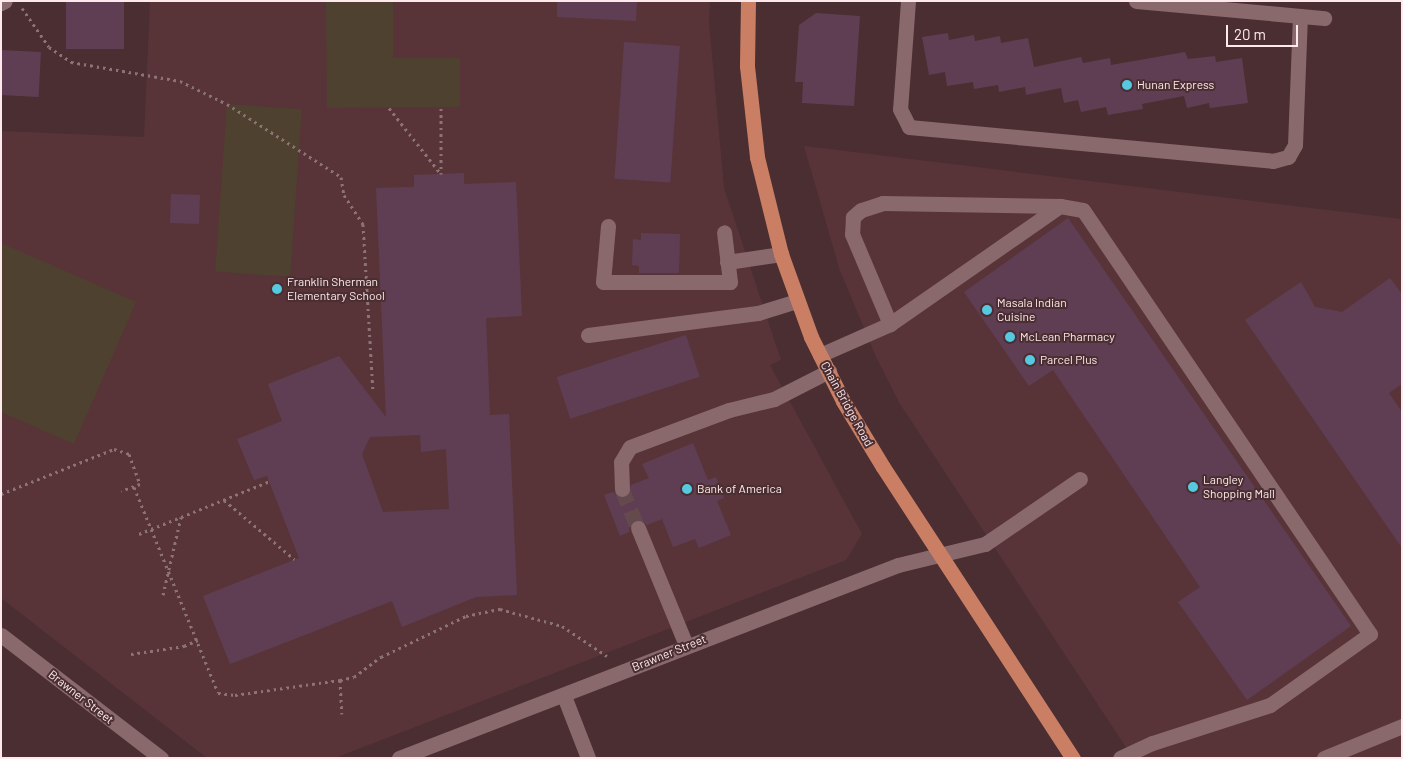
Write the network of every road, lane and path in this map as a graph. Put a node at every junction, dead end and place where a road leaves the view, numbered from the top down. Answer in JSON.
{"nodes":[{"id":1,"x":5,"y":1,"type":"edge"},
{"id":2,"x":18,"y":1,"type":"edge"},
{"id":3,"x":748,"y":1,"type":"edge"},
{"id":4,"x":908,"y":1,"type":"edge"},
{"id":5,"x":1136,"y":1,"type":"edge"},
{"id":6,"x":1,"y":3,"type":"edge"},
{"id":7,"x":1298,"y":11,"type":"edge"},
{"id":8,"x":1324,"y":18,"type":"dead end"},
{"id":9,"x":390,"y":108,"type":"dead end"},
{"id":10,"x":441,"y":108,"type":"dead end"},
{"id":11,"x":1060,"y":206,"type":"junction"},
{"id":12,"x":608,"y":226,"type":"dead end"},
{"id":13,"x":724,"y":232,"type":"dead end"},
{"id":14,"x":781,"y":254,"type":"junction"},
{"id":15,"x":727,"y":262,"type":"junction"},
{"id":16,"x":797,"y":301,"type":"junction"},
{"id":17,"x":890,"y":324,"type":"junction"},
{"id":18,"x":588,"y":335,"type":"dead end"},
{"id":19,"x":820,"y":355,"type":"junction"},
{"id":20,"x":828,"y":371,"type":"junction"},
{"id":21,"x":372,"y":391,"type":"dead end"},
{"id":22,"x":1080,"y":479,"type":"dead end"},
{"id":23,"x":270,"y":481,"type":"dead end"},
{"id":24,"x":134,"y":486,"type":"junction"},
{"id":25,"x":622,"y":488,"type":"tunnel mouth"},
{"id":26,"x":121,"y":491,"type":"dead end"},
{"id":27,"x":1,"y":494,"type":"edge"},
{"id":28,"x":224,"y":500,"type":"junction"},
{"id":29,"x":182,"y":517,"type":"junction"},
{"id":30,"x":638,"y":528,"type":"tunnel mouth"},
{"id":31,"x":152,"y":529,"type":"junction"},
{"id":32,"x":139,"y":534,"type":"dead end"},
{"id":33,"x":941,"y":556,"type":"junction"},
{"id":34,"x":294,"y":560,"type":"dead end"},
{"id":35,"x":168,"y":576,"type":"junction"},
{"id":36,"x":163,"y":595,"type":"dead end"},
{"id":37,"x":1,"y":635,"type":"edge"},
{"id":38,"x":198,"y":640,"type":"junction"},
{"id":39,"x":686,"y":645,"type":"junction"},
{"id":40,"x":131,"y":654,"type":"dead end"},
{"id":41,"x":614,"y":675,"type":"junction"},
{"id":42,"x":340,"y":680,"type":"junction"},
{"id":43,"x":564,"y":696,"type":"junction"},
{"id":44,"x":342,"y":714,"type":"dead end"},
{"id":45,"x":1402,"y":726,"type":"edge"},
{"id":46,"x":1065,"y":751,"type":"edge"},
{"id":47,"x":161,"y":758,"type":"edge"},
{"id":48,"x":399,"y":758,"type":"edge"},
{"id":49,"x":588,"y":758,"type":"edge"},
{"id":50,"x":1073,"y":758,"type":"edge"},
{"id":51,"x":1120,"y":758,"type":"edge"},
{"id":52,"x":1324,"y":758,"type":"edge"}],
"edges":[{"from":1,"to":6,"type":"street"},
{"from":2,"to":21,"type":"path"},
{"from":3,"to":14,"type":"main road","name":"Chain Bridge Road"},
{"from":4,"to":7,"type":"street"},
{"from":5,"to":7,"type":"street"},
{"from":7,"to":8,"type":"street"},
{"from":9,"to":10,"type":"path"},
{"from":11,"to":17,"type":"street"},
{"from":11,"to":17,"type":"street"},
{"from":11,"to":51,"type":"street"},
{"from":12,"to":15,"type":"street"},
{"from":13,"to":15,"type":"street"},
{"from":14,"to":15,"type":"street"},
{"from":14,"to":16,"type":"main road","name":"Chain Bridge Road"},
{"from":16,"to":18,"type":"street"},
{"from":16,"to":19,"type":"main road","name":"Chain Bridge Road"},
{"from":17,"to":19,"type":"street"},
{"from":19,"to":20,"type":"main road","name":"Chain Bridge Road"},
{"from":20,"to":25,"type":"street"},
{"from":20,"to":33,"type":"main road","name":"Chain Bridge Road"},
{"from":22,"to":33,"type":"street","name":"Brawner Street"},
{"from":23,"to":28,"type":"path"},
{"from":24,"to":26,"type":"path"},
{"from":24,"to":27,"type":"path"},
{"from":24,"to":31,"type":"path"},
{"from":28,"to":29,"type":"path"},
{"from":28,"to":34,"type":"path"},
{"from":29,"to":31,"type":"path"},
{"from":29,"to":35,"type":"path"},
{"from":30,"to":39,"type":"street"},
{"from":31,"to":32,"type":"path"},
{"from":31,"to":35,"type":"path"},
{"from":33,"to":39,"type":"street","name":"Brawner Street"},
{"from":33,"to":46,"type":"main road","name":"Chain Bridge Road"},
{"from":35,"to":36,"type":"path"},
{"from":35,"to":38,"type":"path"},
{"from":37,"to":47,"type":"street","name":"Brawner Street"},
{"from":38,"to":40,"type":"path"},
{"from":38,"to":42,"type":"path"},
{"from":39,"to":41,"type":"street","name":"Brawner Street"},
{"from":41,"to":42,"type":"path"},
{"from":41,"to":43,"type":"street","name":"Brawner Street"},
{"from":42,"to":44,"type":"path"},
{"from":43,"to":48,"type":"street","name":"Brawner Street"},
{"from":43,"to":49,"type":"street"},
{"from":45,"to":52,"type":"street"},
{"from":46,"to":50,"type":"main road","name":"Chain Bridge Road"}]}
